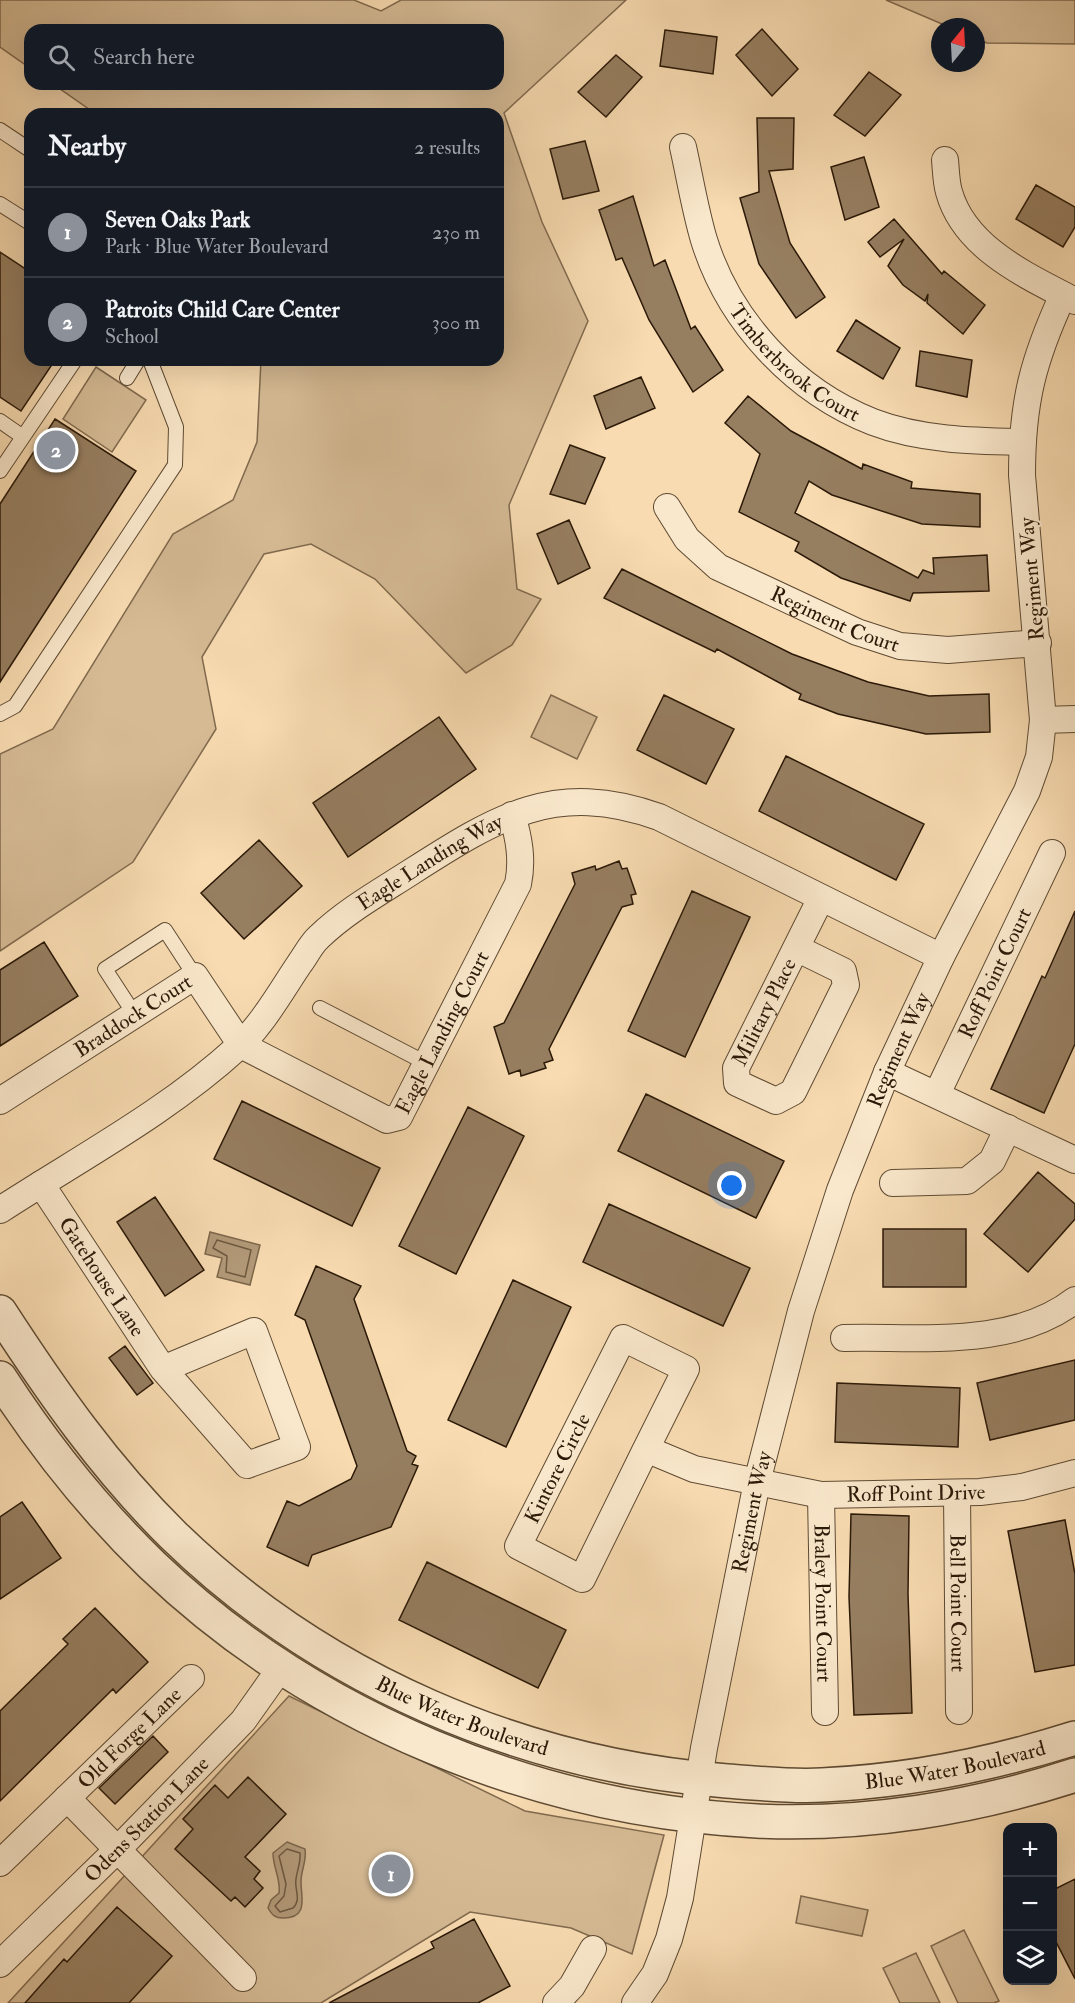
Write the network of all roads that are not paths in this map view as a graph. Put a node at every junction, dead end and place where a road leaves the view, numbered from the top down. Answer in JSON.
{"nodes":[{"id":1,"x":0,"y":130,"type":"edge"},
{"id":2,"x":24,"y":146,"type":"edge"},
{"id":3,"x":683,"y":147,"type":"dead end"},
{"id":4,"x":945,"y":160,"type":"dead end"},
{"id":5,"x":0,"y":204,"type":"edge"},
{"id":6,"x":24,"y":219,"type":"edge"},
{"id":7,"x":1069,"y":298,"type":"edge"},
{"id":8,"x":71,"y":366,"type":"edge"},
{"id":9,"x":134,"y":366,"type":"edge"},
{"id":10,"x":152,"y":366,"type":"edge"},
{"id":11,"x":127,"y":378,"type":"dead end"},
{"id":12,"x":0,"y":421,"type":"edge"},
{"id":13,"x":23,"y":437,"type":"junction"},
{"id":14,"x":1022,"y":442,"type":"junction"},
{"id":15,"x":0,"y":471,"type":"edge"},
{"id":16,"x":667,"y":507,"type":"dead end"},
{"id":17,"x":1038,"y":643,"type":"junction"},
{"id":18,"x":0,"y":714,"type":"edge"},
{"id":19,"x":1075,"y":719,"type":"edge"},
{"id":20,"x":1043,"y":720,"type":"junction"},
{"id":21,"x":512,"y":815,"type":"junction"},
{"id":22,"x":1052,"y":853,"type":"dead end"},
{"id":23,"x":821,"y":898,"type":"junction"},
{"id":24,"x":796,"y":948,"type":"junction"},
{"id":25,"x":941,"y":957,"type":"junction"},
{"id":26,"x":195,"y":976,"type":"junction"},
{"id":27,"x":320,"y":1008,"type":"dead end"},
{"id":28,"x":135,"y":1015,"type":"junction"},
{"id":29,"x":241,"y":1045,"type":"junction"},
{"id":30,"x":426,"y":1063,"type":"junction"},
{"id":31,"x":888,"y":1072,"type":"junction"},
{"id":32,"x":937,"y":1094,"type":"junction"},
{"id":33,"x":0,"y":1101,"type":"edge"},
{"id":34,"x":1008,"y":1128,"type":"junction"},
{"id":35,"x":1075,"y":1160,"type":"edge"},
{"id":36,"x":893,"y":1183,"type":"dead end"},
{"id":37,"x":41,"y":1184,"type":"junction"},
{"id":38,"x":0,"y":1210,"type":"edge"},
{"id":39,"x":1075,"y":1300,"type":"edge"},
{"id":40,"x":0,"y":1312,"type":"edge"},
{"id":41,"x":844,"y":1338,"type":"dead end"},
{"id":42,"x":163,"y":1369,"type":"junction"},
{"id":43,"x":0,"y":1378,"type":"edge"},
{"id":44,"x":646,"y":1449,"type":"junction"},
{"id":45,"x":1075,"y":1473,"type":"edge"},
{"id":46,"x":757,"y":1482,"type":"junction"},
{"id":47,"x":957,"y":1493,"type":"junction"},
{"id":48,"x":821,"y":1495,"type":"junction"},
{"id":49,"x":282,"y":1666,"type":"junction"},
{"id":50,"x":191,"y":1678,"type":"dead end"},
{"id":51,"x":960,"y":1711,"type":"dead end"},
{"id":52,"x":825,"y":1712,"type":"dead end"},
{"id":53,"x":1075,"y":1738,"type":"edge"},
{"id":54,"x":1075,"y":1775,"type":"edge"},
{"id":55,"x":699,"y":1779,"type":"junction"},
{"id":56,"x":67,"y":1798,"type":"junction"},
{"id":57,"x":693,"y":1816,"type":"junction"},
{"id":58,"x":118,"y":1849,"type":"junction"},
{"id":59,"x":0,"y":1863,"type":"edge"},
{"id":60,"x":593,"y":1949,"type":"dead end"},
{"id":61,"x":0,"y":1964,"type":"edge"},
{"id":62,"x":243,"y":1978,"type":"dead end"},
{"id":63,"x":556,"y":2003,"type":"edge"},
{"id":64,"x":635,"y":2003,"type":"edge"}],
"edges":[{"from":1,"to":2,"type":"lane"},
{"from":3,"to":14,"type":"street","name":"Timberbrook Court"},
{"from":4,"to":7,"type":"street"},
{"from":5,"to":6,"type":"lane"},
{"from":7,"to":14,"type":"street","name":"Regiment Way"},
{"from":8,"to":13,"type":"lane"},
{"from":9,"to":11,"type":"lane"},
{"from":10,"to":18,"type":"lane"},
{"from":12,"to":13,"type":"lane"},
{"from":13,"to":15,"type":"lane"},
{"from":14,"to":17,"type":"street","name":"Regiment Way"},
{"from":16,"to":17,"type":"street","name":"Regiment Court"},
{"from":17,"to":20,"type":"street","name":"Regiment Way"},
{"from":19,"to":20,"type":"street"},
{"from":20,"to":25,"type":"street","name":"Regiment Way"},
{"from":21,"to":23,"type":"street","name":"Eagle Landing Way"},
{"from":21,"to":29,"type":"street","name":"Eagle Landing Way"},
{"from":21,"to":30,"type":"street","name":"Eagle Landing Court"},
{"from":22,"to":32,"type":"street","name":"Roff Point Court"},
{"from":23,"to":24,"type":"street","name":"Military Place"},
{"from":23,"to":25,"type":"street","name":"Eagle Landing Way"},
{"from":24,"to":24,"type":"street","name":"Military Place"},
{"from":25,"to":31,"type":"street","name":"Regiment Way"},
{"from":26,"to":28,"type":"street","name":"Braddock Court"},
{"from":26,"to":28,"type":"lane"},
{"from":26,"to":29,"type":"street","name":"Braddock Court"},
{"from":27,"to":30,"type":"lane"},
{"from":28,"to":33,"type":"street","name":"Braddock Court"},
{"from":29,"to":30,"type":"street","name":"Eagle Landing Court"},
{"from":29,"to":37,"type":"street","name":"Eagle Landing Way"},
{"from":31,"to":32,"type":"street"},
{"from":31,"to":46,"type":"street","name":"Regiment Way"},
{"from":32,"to":34,"type":"street"},
{"from":34,"to":35,"type":"street"},
{"from":34,"to":36,"type":"street"},
{"from":37,"to":38,"type":"street","name":"Eagle Landing Way"},
{"from":37,"to":42,"type":"street","name":"Gatehouse Lane"},
{"from":39,"to":41,"type":"street"},
{"from":40,"to":55,"type":"street","name":"Blue Water Boulevard"},
{"from":42,"to":42,"type":"street","name":"Gatehouse Lane"},
{"from":43,"to":49,"type":"street","name":"Blue Water Boulevard"},
{"from":44,"to":44,"type":"street","name":"Kintore Circle"},
{"from":44,"to":46,"type":"street"},
{"from":45,"to":47,"type":"street","name":"Roff Point Drive"},
{"from":46,"to":48,"type":"street","name":"Roff Point Drive"},
{"from":46,"to":55,"type":"street","name":"Regiment Way"},
{"from":47,"to":48,"type":"street","name":"Roff Point Drive"},
{"from":47,"to":51,"type":"street","name":"Bell Point Court"},
{"from":48,"to":52,"type":"street","name":"Braley Point Court"},
{"from":49,"to":57,"type":"street","name":"Blue Water Boulevard"},
{"from":49,"to":58,"type":"street","name":"Odens Station Lane"},
{"from":50,"to":56,"type":"street","name":"Old Forge Lane"},
{"from":53,"to":55,"type":"street","name":"Blue Water Boulevard"},
{"from":54,"to":57,"type":"street","name":"Blue Water Boulevard"},
{"from":55,"to":57,"type":"street","name":"Regiment Way"},
{"from":56,"to":58,"type":"street","name":"Old Forge Lane"},
{"from":56,"to":59,"type":"street","name":"Old Forge Lane"},
{"from":57,"to":64,"type":"street","name":"Regiment Way"},
{"from":58,"to":61,"type":"street","name":"Odens Station Lane"},
{"from":58,"to":62,"type":"street","name":"Old Forge Lane"},
{"from":60,"to":63,"type":"street"}]}
